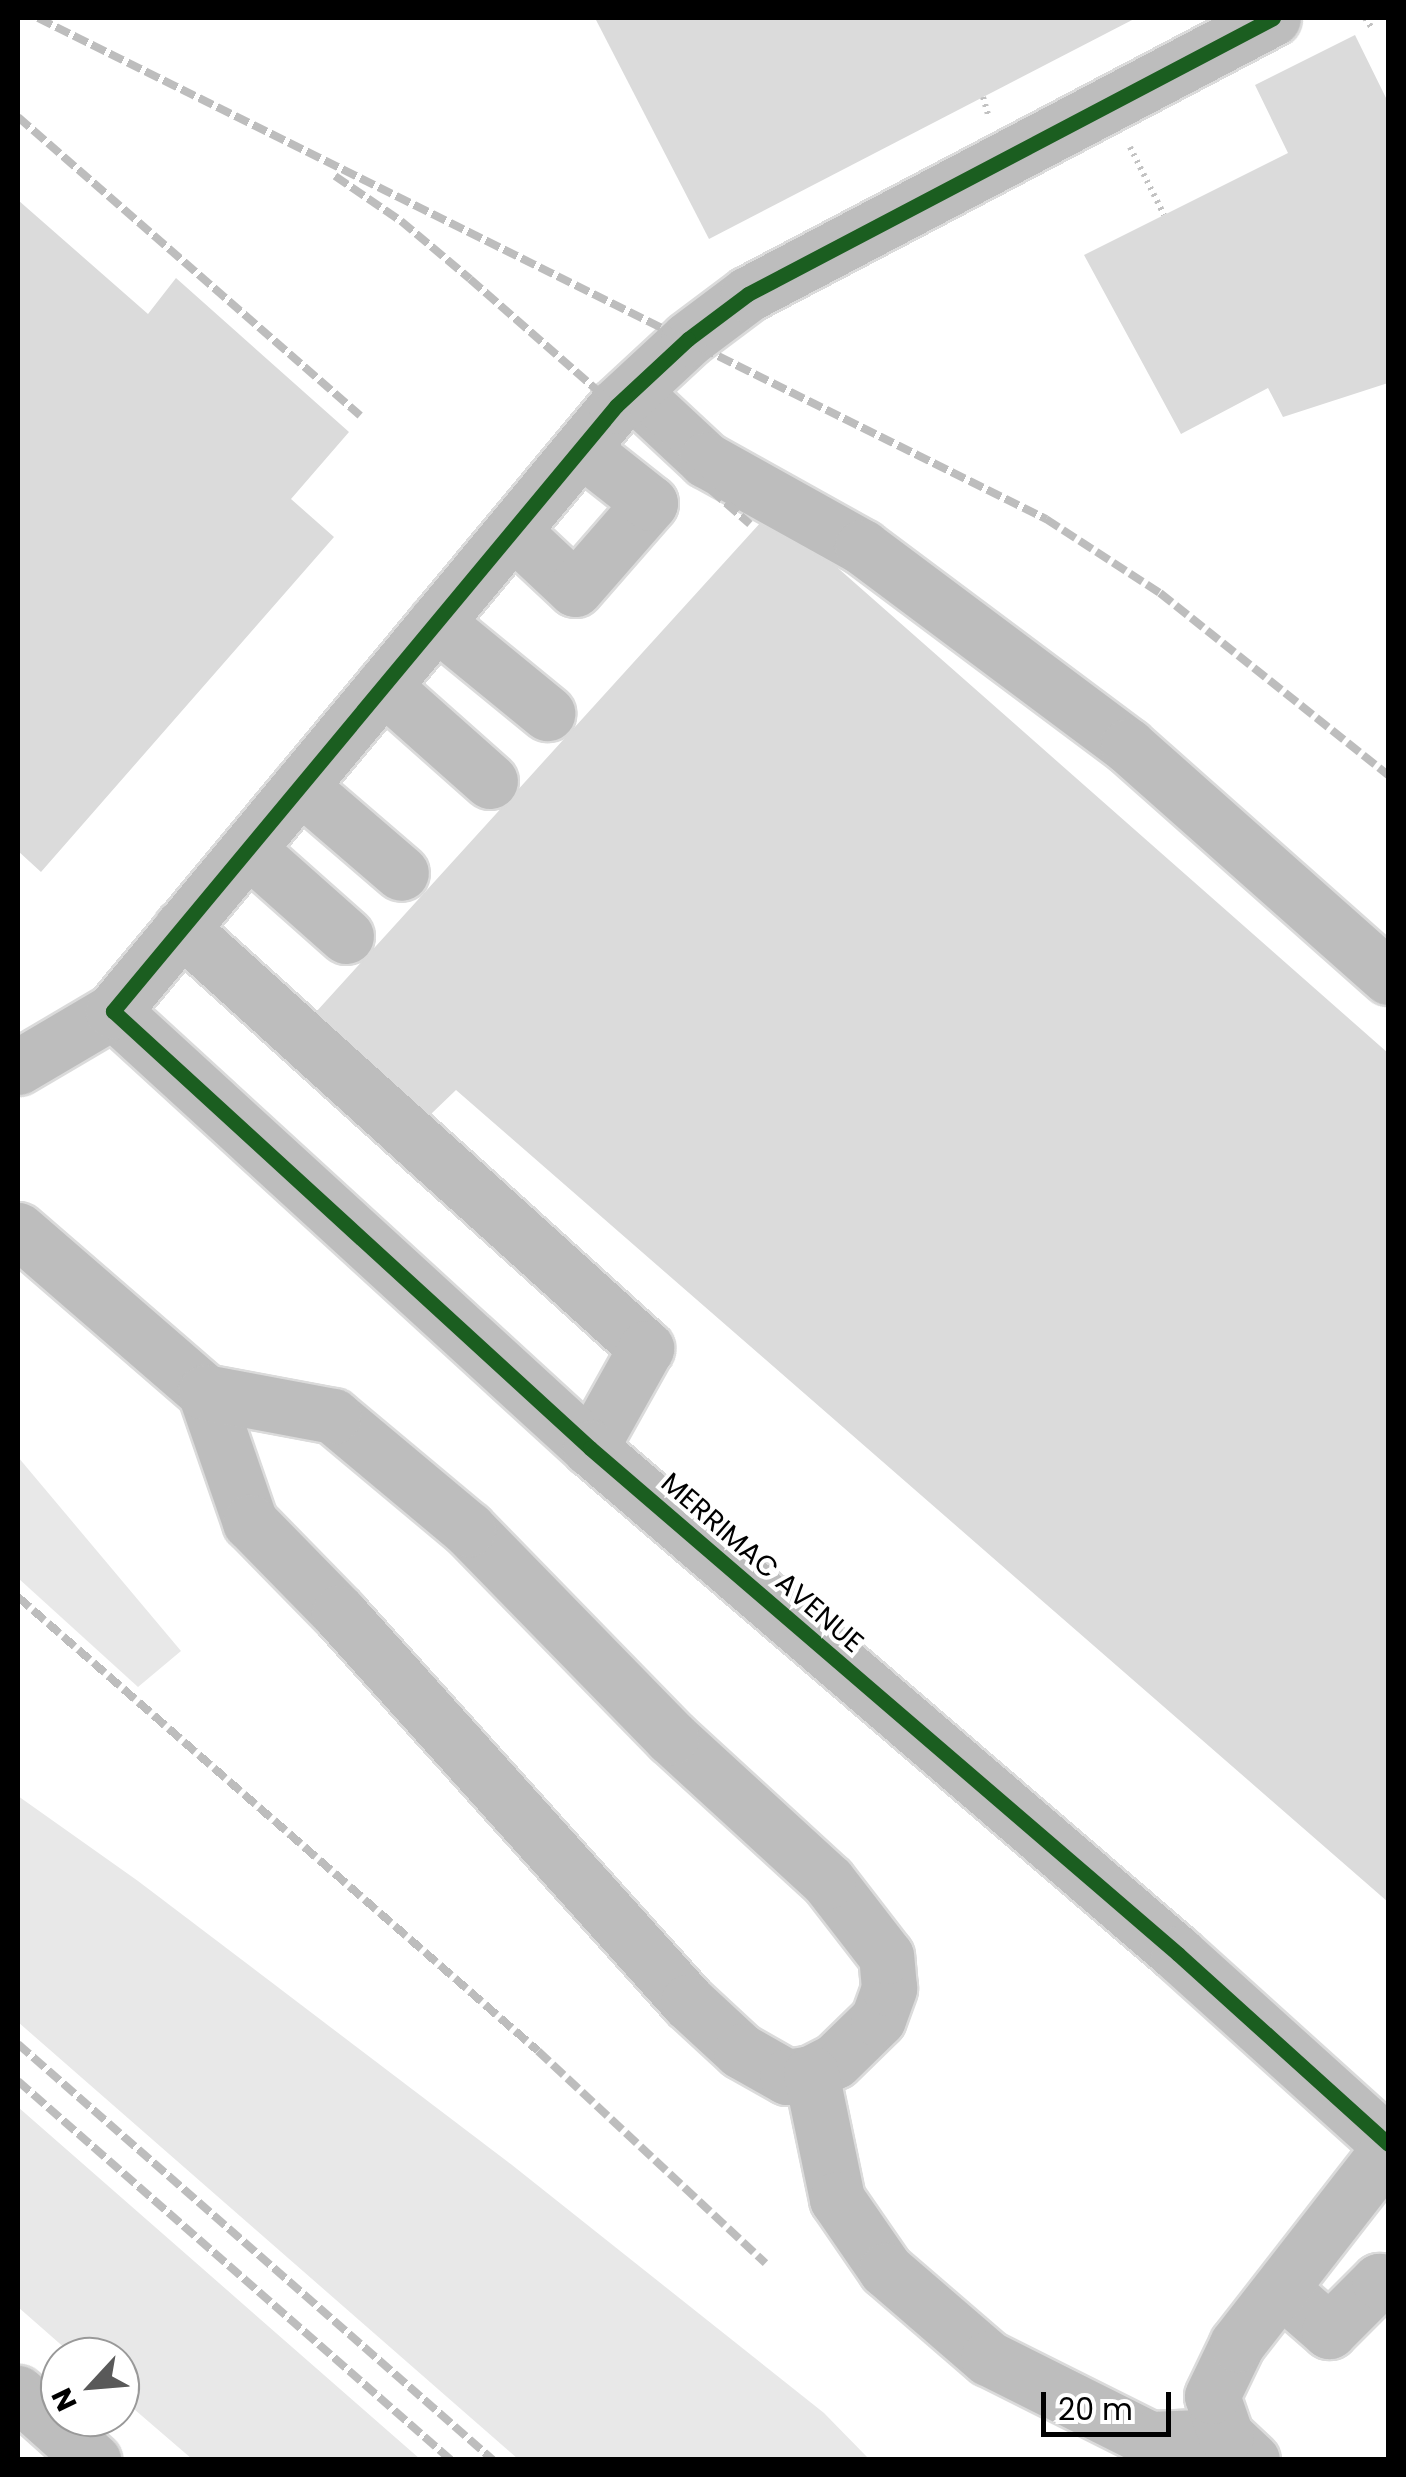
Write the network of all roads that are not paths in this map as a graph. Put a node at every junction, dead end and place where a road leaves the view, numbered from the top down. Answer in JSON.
{"nodes":[{"id":1,"x":1273,"y":18,"type":"edge"},
{"id":2,"x":632,"y":392,"type":"junction"},
{"id":3,"x":582,"y":450,"type":"junction"},
{"id":4,"x":514,"y":532,"type":"junction"},
{"id":5,"x":436,"y":622,"type":"junction"},
{"id":6,"x":384,"y":686,"type":"junction"},
{"id":7,"x":547,"y":713,"type":"dead end"},
{"id":8,"x":490,"y":782,"type":"dead end"},
{"id":9,"x":300,"y":786,"type":"junction"},
{"id":10,"x":248,"y":849,"type":"junction"},
{"id":11,"x":401,"y":873,"type":"dead end"},
{"id":12,"x":181,"y":928,"type":"junction"},
{"id":13,"x":346,"y":936,"type":"dead end"},
{"id":14,"x":1388,"y":977,"type":"edge"},
{"id":15,"x":113,"y":1011,"type":"junction"},
{"id":16,"x":18,"y":1068,"type":"edge"},
{"id":17,"x":18,"y":1230,"type":"edge"},
{"id":18,"x":205,"y":1392,"type":"junction"},
{"id":19,"x":590,"y":1448,"type":"junction"},
{"id":20,"x":811,"y":2073,"type":"junction"},
{"id":21,"x":1388,"y":2147,"type":"edge"},
{"id":22,"x":1388,"y":2285,"type":"edge"},
{"id":23,"x":1281,"y":2288,"type":"junction"},
{"id":24,"x":18,"y":2393,"type":"edge"},
{"id":25,"x":1239,"y":2448,"type":"edge"},
{"id":26,"x":94,"y":2460,"type":"edge"}],
"edges":[{"from":1,"to":2,"type":"main road"},
{"from":2,"to":3,"type":"main road"},
{"from":2,"to":14,"type":"main road"},
{"from":3,"to":4,"type":"main road"},
{"from":3,"to":4,"type":"main road"},
{"from":4,"to":5,"type":"main road"},
{"from":5,"to":6,"type":"main road"},
{"from":5,"to":7,"type":"main road"},
{"from":6,"to":8,"type":"main road"},
{"from":6,"to":9,"type":"main road"},
{"from":9,"to":10,"type":"main road"},
{"from":9,"to":11,"type":"main road"},
{"from":10,"to":12,"type":"main road"},
{"from":10,"to":13,"type":"main road"},
{"from":12,"to":15,"type":"main road"},
{"from":12,"to":19,"type":"main road"},
{"from":15,"to":16,"type":"main road"},
{"from":15,"to":19,"type":"main road","name":"MERRIMAC AVENUE"},
{"from":17,"to":18,"type":"main road"},
{"from":18,"to":20,"type":"main road"},
{"from":18,"to":20,"type":"main road"},
{"from":19,"to":21,"type":"main road","name":"MERRIMAC AVENUE"},
{"from":20,"to":25,"type":"main road"},
{"from":21,"to":23,"type":"main road"},
{"from":22,"to":23,"type":"main road"},
{"from":23,"to":25,"type":"main road"},
{"from":24,"to":26,"type":"main road"}]}
